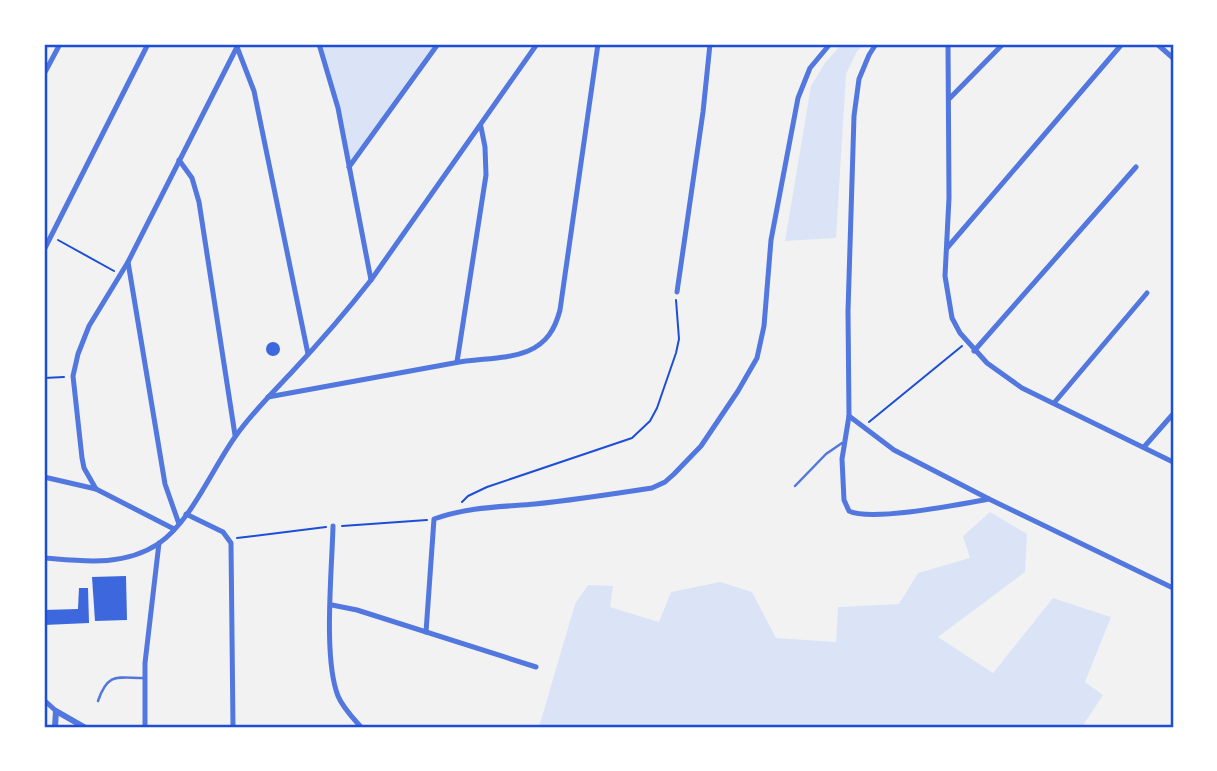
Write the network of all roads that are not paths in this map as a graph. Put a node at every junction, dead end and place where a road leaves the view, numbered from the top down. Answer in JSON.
{"nodes":[{"id":1,"x":60,"y":44,"type":"edge"},
{"id":2,"x":148,"y":44,"type":"edge"},
{"id":3,"x":319,"y":44,"type":"edge"},
{"id":4,"x":438,"y":44,"type":"edge"},
{"id":5,"x":537,"y":44,"type":"edge"},
{"id":6,"x":598,"y":44,"type":"edge"},
{"id":7,"x":709,"y":44,"type":"edge"},
{"id":8,"x":830,"y":44,"type":"edge"},
{"id":9,"x":877,"y":44,"type":"edge"},
{"id":10,"x":948,"y":44,"type":"edge"},
{"id":11,"x":1003,"y":44,"type":"edge"},
{"id":12,"x":1122,"y":44,"type":"edge"},
{"id":13,"x":1157,"y":44,"type":"edge"},
{"id":14,"x":237,"y":45,"type":"edge"},
{"id":15,"x":1173,"y":58,"type":"edge"},
{"id":16,"x":44,"y":74,"type":"edge"},
{"id":17,"x":950,"y":98,"type":"junction"},
{"id":18,"x":481,"y":127,"type":"junction"},
{"id":19,"x":179,"y":160,"type":"junction"},
{"id":20,"x":349,"y":167,"type":"junction"},
{"id":21,"x":1136,"y":167,"type":"dead end"},
{"id":22,"x":947,"y":248,"type":"junction"},
{"id":23,"x":44,"y":250,"type":"edge"},
{"id":24,"x":128,"y":262,"type":"junction"},
{"id":25,"x":371,"y":280,"type":"junction"},
{"id":26,"x":677,"y":292,"type":"road end"},
{"id":27,"x":1147,"y":293,"type":"dead end"},
{"id":28,"x":974,"y":351,"type":"junction"},
{"id":29,"x":309,"y":354,"type":"junction"},
{"id":30,"x":457,"y":362,"type":"junction"},
{"id":31,"x":268,"y":397,"type":"junction"},
{"id":32,"x":1054,"y":403,"type":"junction"},
{"id":33,"x":1173,"y":414,"type":"edge"},
{"id":34,"x":849,"y":416,"type":"junction"},
{"id":35,"x":235,"y":435,"type":"junction"},
{"id":36,"x":845,"y":442,"type":"junction"},
{"id":37,"x":1144,"y":447,"type":"junction"},
{"id":38,"x":1173,"y":462,"type":"edge"},
{"id":39,"x":44,"y":477,"type":"edge"},
{"id":40,"x":795,"y":485,"type":"dead end"},
{"id":41,"x":96,"y":489,"type":"junction"},
{"id":42,"x":989,"y":499,"type":"junction"},
{"id":43,"x":186,"y":514,"type":"junction"},
{"id":44,"x":333,"y":526,"type":"dead end"},
{"id":45,"x":176,"y":527,"type":"junction"},
{"id":46,"x":159,"y":543,"type":"junction"},
{"id":47,"x":44,"y":558,"type":"edge"},
{"id":48,"x":1173,"y":588,"type":"edge"},
{"id":49,"x":332,"y":605,"type":"junction"},
{"id":50,"x":426,"y":632,"type":"junction"},
{"id":51,"x":536,"y":667,"type":"dead end"},
{"id":52,"x":144,"y":678,"type":"junction"},
{"id":53,"x":44,"y":700,"type":"edge"},
{"id":54,"x":98,"y":701,"type":"dead end"},
{"id":55,"x":55,"y":711,"type":"junction"},
{"id":56,"x":55,"y":727,"type":"edge"},
{"id":57,"x":84,"y":727,"type":"edge"},
{"id":58,"x":145,"y":727,"type":"edge"},
{"id":59,"x":233,"y":727,"type":"edge"},
{"id":60,"x":361,"y":727,"type":"edge"}],
"edges":[{"from":1,"to":16,"type":"street"},
{"from":2,"to":23,"type":"street"},
{"from":3,"to":20,"type":"street"},
{"from":4,"to":20,"type":"street"},
{"from":5,"to":18,"type":"street"},
{"from":6,"to":30,"type":"street"},
{"from":7,"to":26,"type":"street"},
{"from":8,"to":50,"type":"street"},
{"from":9,"to":34,"type":"street"},
{"from":10,"to":17,"type":"street"},
{"from":11,"to":17,"type":"street"},
{"from":12,"to":22,"type":"street"},
{"from":13,"to":15,"type":"street"},
{"from":14,"to":19,"type":"street"},
{"from":14,"to":29,"type":"street"},
{"from":17,"to":22,"type":"street"},
{"from":18,"to":25,"type":"street"},
{"from":18,"to":30,"type":"street"},
{"from":19,"to":24,"type":"street"},
{"from":19,"to":35,"type":"street"},
{"from":20,"to":25,"type":"street"},
{"from":21,"to":28,"type":"street"},
{"from":22,"to":28,"type":"street"},
{"from":24,"to":41,"type":"street"},
{"from":24,"to":45,"type":"street"},
{"from":25,"to":29,"type":"street"},
{"from":27,"to":32,"type":"street"},
{"from":28,"to":32,"type":"street"},
{"from":29,"to":31,"type":"street"},
{"from":30,"to":31,"type":"street"},
{"from":31,"to":35,"type":"street"},
{"from":32,"to":37,"type":"street"},
{"from":33,"to":37,"type":"street"},
{"from":34,"to":36,"type":"street"},
{"from":34,"to":42,"type":"street"},
{"from":35,"to":43,"type":"street"},
{"from":36,"to":40,"type":"lane"},
{"from":36,"to":42,"type":"street"},
{"from":37,"to":38,"type":"street"},
{"from":39,"to":41,"type":"street"},
{"from":41,"to":45,"type":"street"},
{"from":42,"to":48,"type":"street"},
{"from":43,"to":45,"type":"street"},
{"from":43,"to":59,"type":"street"},
{"from":44,"to":49,"type":"street"},
{"from":45,"to":46,"type":"street"},
{"from":46,"to":47,"type":"street"},
{"from":46,"to":52,"type":"street"},
{"from":49,"to":50,"type":"street"},
{"from":49,"to":60,"type":"street"},
{"from":50,"to":51,"type":"street"},
{"from":52,"to":54,"type":"lane"},
{"from":52,"to":58,"type":"street"},
{"from":53,"to":55,"type":"street"},
{"from":55,"to":56,"type":"street"},
{"from":55,"to":57,"type":"street"}]}
